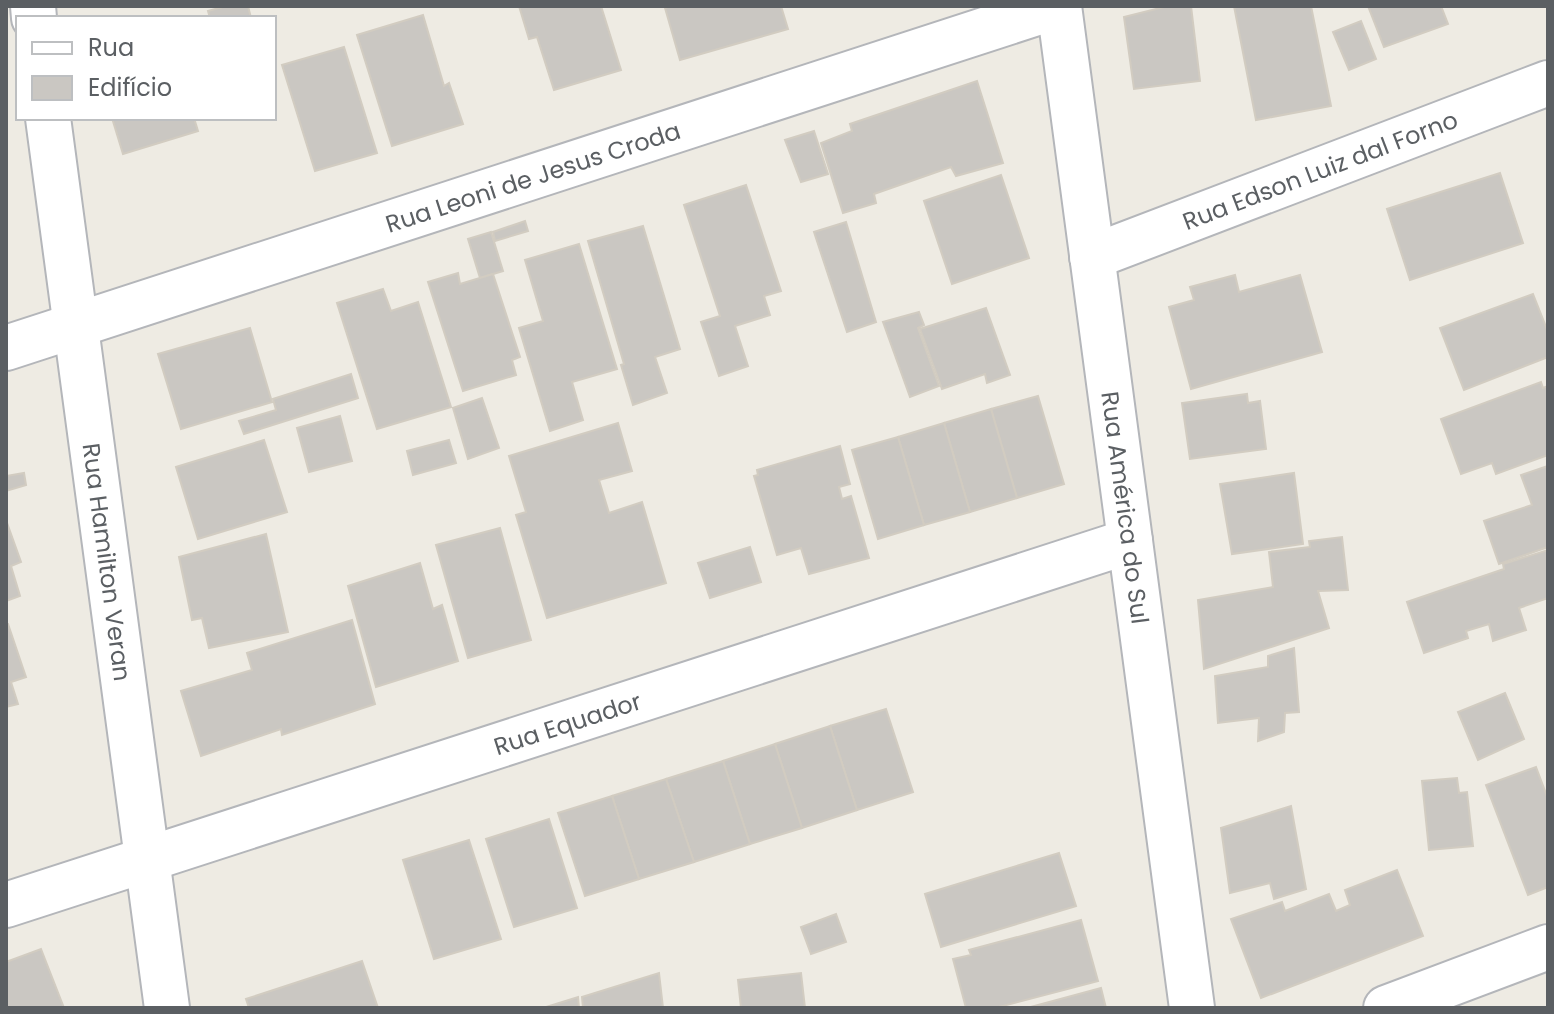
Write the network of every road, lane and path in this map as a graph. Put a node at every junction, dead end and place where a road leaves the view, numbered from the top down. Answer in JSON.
{"nodes":[{"id":1,"x":1058,"y":6,"type":"edge"},
{"id":2,"x":1548,"y":83,"type":"edge"},
{"id":3,"x":48,"y":120,"type":"edge"},
{"id":4,"x":1092,"y":257,"type":"junction"},
{"id":5,"x":76,"y":326,"type":"junction"},
{"id":6,"x":6,"y":348,"type":"edge"},
{"id":7,"x":1130,"y":541,"type":"junction"},
{"id":8,"x":147,"y":860,"type":"junction"},
{"id":9,"x":6,"y":905,"type":"edge"},
{"id":10,"x":1548,"y":947,"type":"edge"},
{"id":11,"x":167,"y":1008,"type":"edge"},
{"id":12,"x":1192,"y":1008,"type":"edge"},
{"id":13,"x":1386,"y":1008,"type":"edge"}],
"edges":[{"from":1,"to":4,"type":"street","name":"Rua América do Sul"},
{"from":1,"to":5,"type":"street","name":"Rua Leoni de Jesus Croda"},
{"from":2,"to":4,"type":"street","name":"Rua Edson Luiz dal Forno"},
{"from":3,"to":5,"type":"street","name":"Rua Hamilton Veran"},
{"from":4,"to":7,"type":"street","name":"Rua América do Sul"},
{"from":5,"to":6,"type":"street","name":"Rua Leoni de Jesus Croda"},
{"from":5,"to":8,"type":"street","name":"Rua Hamilton Veran"},
{"from":7,"to":8,"type":"street","name":"Rua Equador"},
{"from":7,"to":12,"type":"street","name":"Rua América do Sul"},
{"from":8,"to":9,"type":"street","name":"Rua Equador"},
{"from":8,"to":11,"type":"street","name":"Rua Hamilton Veran"},
{"from":10,"to":13,"type":"street"}]}
